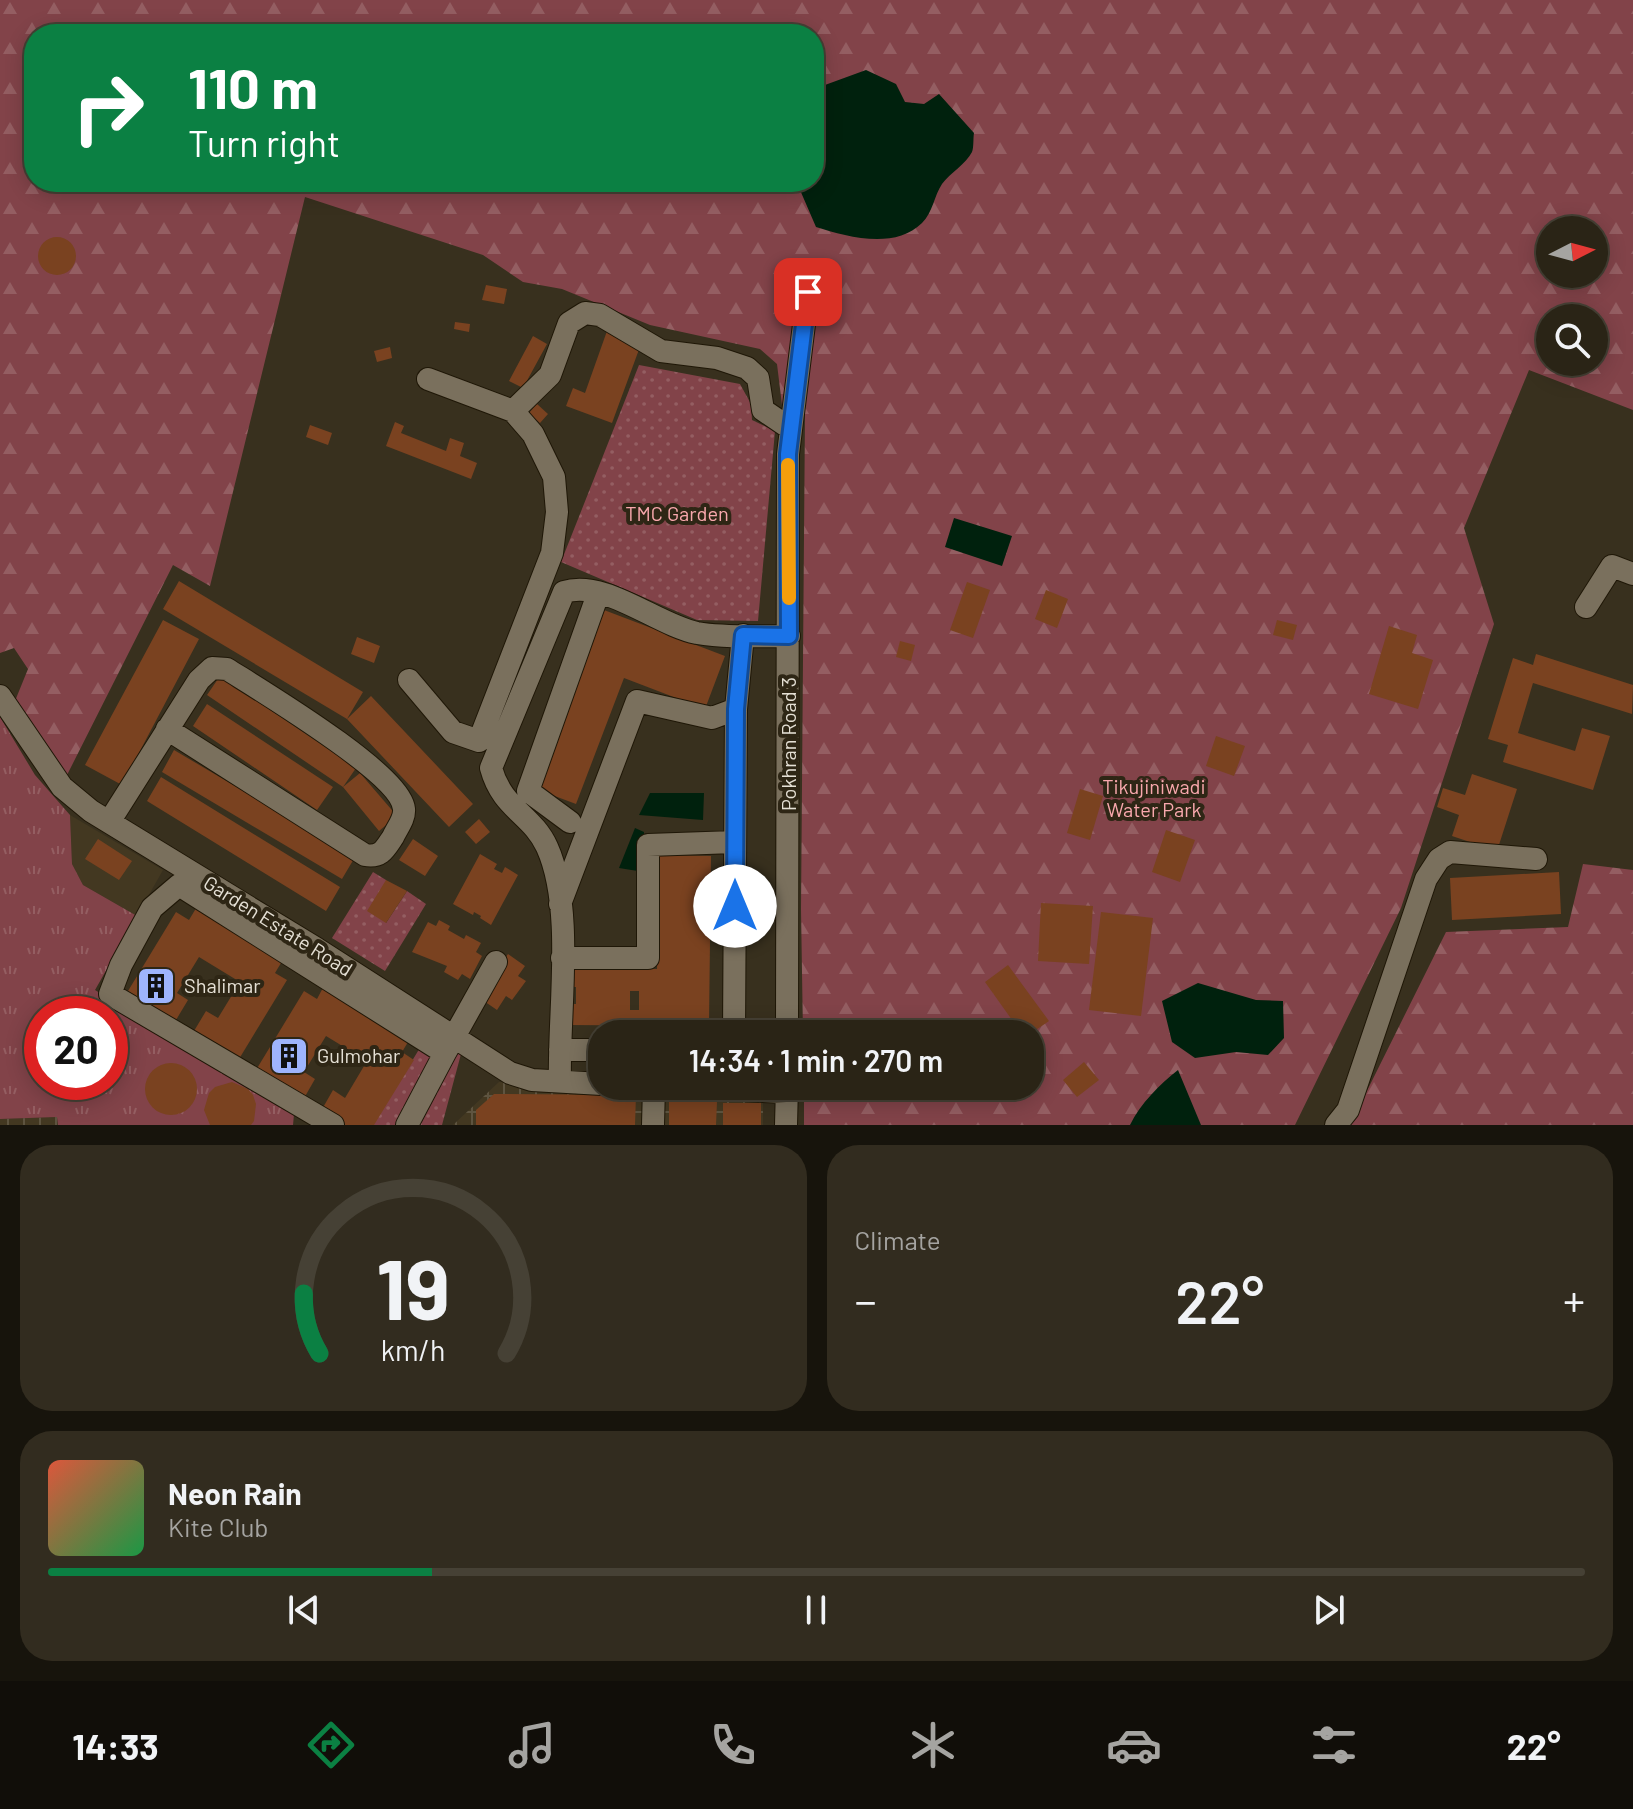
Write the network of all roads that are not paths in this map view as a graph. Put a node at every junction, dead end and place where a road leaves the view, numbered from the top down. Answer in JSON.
{"nodes":[{"id":1,"x":808,"y":292,"type":"dead end"},
{"id":2,"x":428,"y":379,"type":"dead end"},
{"id":3,"x":513,"y":411,"type":"junction"},
{"id":4,"x":791,"y":429,"type":"junction"},
{"id":5,"x":1633,"y":574,"type":"edge"},
{"id":6,"x":598,"y":594,"type":"junction"},
{"id":7,"x":1586,"y":607,"type":"dead end"},
{"id":8,"x":743,"y":635,"type":"junction"},
{"id":9,"x":789,"y":636,"type":"junction"},
{"id":10,"x":409,"y":680,"type":"dead end"},
{"id":11,"x":0,"y":696,"type":"edge"},
{"id":12,"x":736,"y":709,"type":"junction"},
{"id":13,"x":167,"y":729,"type":"junction"},
{"id":14,"x":109,"y":822,"type":"junction"},
{"id":15,"x":570,"y":822,"type":"dead end"},
{"id":16,"x":735,"y":842,"type":"junction"},
{"id":17,"x":1536,"y":859,"type":"dead end"},
{"id":18,"x":560,"y":905,"type":"junction"},
{"id":19,"x":562,"y":958,"type":"junction"},
{"id":20,"x":300,"y":960,"type":"junction"},
{"id":21,"x":496,"y":962,"type":"dead end"},
{"id":22,"x":734,"y":1020,"type":"edge"},
{"id":23,"x":787,"y":1020,"type":"edge"},
{"id":24,"x":450,"y":1046,"type":"junction"},
{"id":25,"x":560,"y":1050,"type":"junction"},
{"id":26,"x":588,"y":1050,"type":"edge"},
{"id":27,"x":560,"y":1081,"type":"junction"},
{"id":28,"x":588,"y":1083,"type":"edge"},
{"id":29,"x":654,"y":1100,"type":"edge"},
{"id":30,"x":787,"y":1100,"type":"edge"},
{"id":31,"x":322,"y":1115,"type":"edge"},
{"id":32,"x":407,"y":1125,"type":"edge"},
{"id":33,"x":653,"y":1125,"type":"edge"},
{"id":34,"x":786,"y":1125,"type":"edge"},
{"id":35,"x":1336,"y":1125,"type":"edge"}],
"edges":[{"from":1,"to":4,"type":"street","name":"Pokhran Road 3"},
{"from":2,"to":3,"type":"street"},
{"from":3,"to":4,"type":"street"},
{"from":3,"to":10,"type":"street"},
{"from":4,"to":9,"type":"street","name":"Pokhran Road 3"},
{"from":5,"to":7,"type":"street"},
{"from":6,"to":8,"type":"street"},
{"from":6,"to":15,"type":"street"},
{"from":6,"to":18,"type":"street"},
{"from":8,"to":9,"type":"street"},
{"from":8,"to":12,"type":"street"},
{"from":9,"to":23,"type":"street","name":"Pokhran Road 3"},
{"from":11,"to":14,"type":"street","name":"Garden Estate Road"},
{"from":12,"to":16,"type":"street"},
{"from":12,"to":18,"type":"street"},
{"from":13,"to":13,"type":"street"},
{"from":13,"to":14,"type":"street"},
{"from":14,"to":20,"type":"street","name":"Garden Estate Road"},
{"from":16,"to":19,"type":"street"},
{"from":16,"to":22,"type":"street"},
{"from":17,"to":35,"type":"street"},
{"from":18,"to":19,"type":"street"},
{"from":19,"to":25,"type":"street"},
{"from":20,"to":24,"type":"street","name":"Garden Estate Road"},
{"from":20,"to":31,"type":"street"},
{"from":21,"to":24,"type":"street"},
{"from":24,"to":27,"type":"street","name":"Garden Estate Road"},
{"from":24,"to":32,"type":"street"},
{"from":25,"to":26,"type":"street"},
{"from":25,"to":27,"type":"street"},
{"from":27,"to":28,"type":"street","name":"Garden Estate Road"},
{"from":29,"to":33,"type":"street"},
{"from":30,"to":34,"type":"street"}]}
